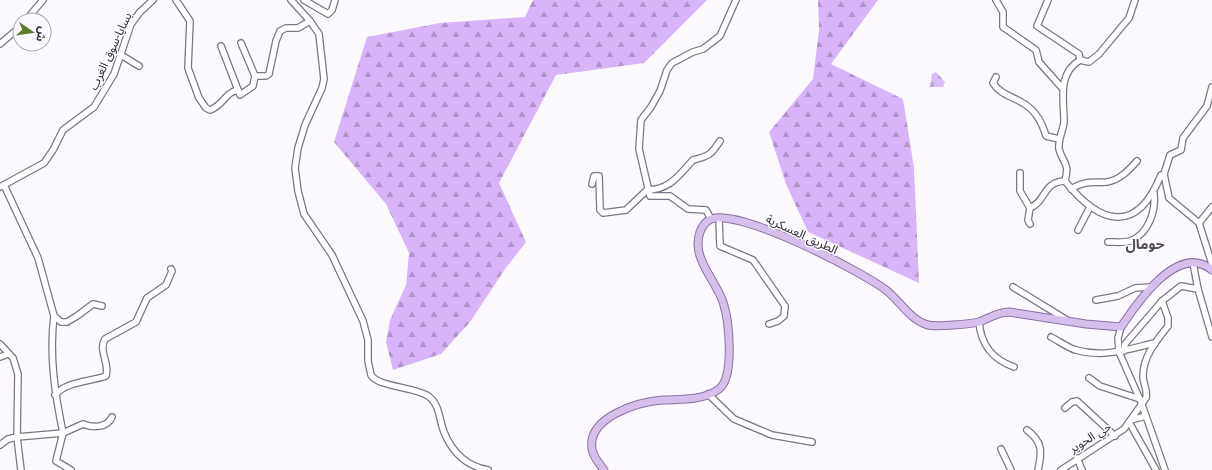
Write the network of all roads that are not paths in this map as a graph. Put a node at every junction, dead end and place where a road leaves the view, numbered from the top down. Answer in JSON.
{"nodes":[{"id":1,"x":43,"y":0,"type":"edge"},
{"id":2,"x":153,"y":0,"type":"edge"},
{"id":3,"x":176,"y":0,"type":"edge"},
{"id":4,"x":291,"y":0,"type":"edge"},
{"id":5,"x":304,"y":0,"type":"edge"},
{"id":6,"x":335,"y":0,"type":"edge"},
{"id":7,"x":736,"y":0,"type":"edge"},
{"id":8,"x":996,"y":0,"type":"edge"},
{"id":9,"x":1048,"y":0,"type":"edge"},
{"id":10,"x":1135,"y":0,"type":"edge"},
{"id":11,"x":33,"y":12,"type":"edge"},
{"id":12,"x":310,"y":21,"type":"junction"},
{"id":13,"x":12,"y":34,"type":"edge"},
{"id":14,"x":241,"y":43,"type":"dead end"},
{"id":15,"x":0,"y":44,"type":"edge"},
{"id":16,"x":221,"y":46,"type":"dead end"},
{"id":17,"x":121,"y":55,"type":"junction"},
{"id":18,"x":1080,"y":60,"type":"junction"},
{"id":19,"x":139,"y":66,"type":"dead end"},
{"id":20,"x":255,"y":76,"type":"junction"},
{"id":21,"x":996,"y":77,"type":"dead end"},
{"id":22,"x":1212,"y":87,"type":"edge"},
{"id":23,"x":1062,"y":89,"type":"junction"},
{"id":24,"x":238,"y":90,"type":"junction"},
{"id":25,"x":1059,"y":139,"type":"junction"},
{"id":26,"x":720,"y":141,"type":"dead end"},
{"id":27,"x":1137,"y":161,"type":"dead end"},
{"id":28,"x":1020,"y":173,"type":"dead end"},
{"id":29,"x":1164,"y":174,"type":"junction"},
{"id":30,"x":1065,"y":181,"type":"junction"},
{"id":31,"x":592,"y":184,"type":"dead end"},
{"id":32,"x":2,"y":186,"type":"edge"},
{"id":33,"x":1071,"y":189,"type":"junction"},
{"id":34,"x":647,"y":190,"type":"junction"},
{"id":35,"x":1154,"y":193,"type":"junction"},
{"id":36,"x":1090,"y":207,"type":"junction"},
{"id":37,"x":1212,"y":207,"type":"edge"},
{"id":38,"x":1030,"y":208,"type":"junction"},
{"id":39,"x":719,"y":218,"type":"junction"},
{"id":40,"x":711,"y":219,"type":"junction"},
{"id":41,"x":1199,"y":223,"type":"junction"},
{"id":42,"x":1030,"y":224,"type":"dead end"},
{"id":43,"x":1078,"y":230,"type":"dead end"},
{"id":44,"x":1108,"y":242,"type":"dead end"},
{"id":45,"x":1193,"y":263,"type":"junction"},
{"id":46,"x":1212,"y":264,"type":"edge"},
{"id":47,"x":171,"y":269,"type":"dead end"},
{"id":48,"x":1212,"y":270,"type":"edge"},
{"id":49,"x":1014,"y":287,"type":"dead end"},
{"id":50,"x":1151,"y":287,"type":"junction"},
{"id":51,"x":1198,"y":289,"type":"junction"},
{"id":52,"x":1096,"y":300,"type":"dead end"},
{"id":53,"x":1162,"y":301,"type":"junction"},
{"id":54,"x":102,"y":306,"type":"dead end"},
{"id":55,"x":54,"y":316,"type":"junction"},
{"id":56,"x":979,"y":322,"type":"junction"},
{"id":57,"x":1071,"y":322,"type":"junction"},
{"id":58,"x":769,"y":324,"type":"dead end"},
{"id":59,"x":1121,"y":326,"type":"junction"},
{"id":60,"x":1051,"y":337,"type":"dead end"},
{"id":61,"x":1212,"y":337,"type":"edge"},
{"id":62,"x":1155,"y":343,"type":"junction"},
{"id":63,"x":0,"y":344,"type":"edge"},
{"id":64,"x":1122,"y":352,"type":"junction"},
{"id":65,"x":8,"y":354,"type":"junction"},
{"id":66,"x":0,"y":357,"type":"edge"},
{"id":67,"x":1014,"y":367,"type":"dead end"},
{"id":68,"x":1089,"y":378,"type":"dead end"},
{"id":69,"x":708,"y":394,"type":"junction"},
{"id":70,"x":55,"y":395,"type":"junction"},
{"id":71,"x":1141,"y":401,"type":"junction"},
{"id":72,"x":1066,"y":408,"type":"dead end"},
{"id":73,"x":1146,"y":416,"type":"junction"},
{"id":74,"x":112,"y":417,"type":"dead end"},
{"id":75,"x":1130,"y":421,"type":"junction"},
{"id":76,"x":1027,"y":430,"type":"dead end"},
{"id":77,"x":63,"y":433,"type":"junction"},
{"id":78,"x":1115,"y":436,"type":"junction"},
{"id":79,"x":17,"y":437,"type":"junction"},
{"id":80,"x":812,"y":442,"type":"dead end"},
{"id":81,"x":0,"y":444,"type":"edge"},
{"id":82,"x":1001,"y":449,"type":"dead end"},
{"id":83,"x":1077,"y":458,"type":"junction"},
{"id":84,"x":475,"y":469,"type":"edge"},
{"id":85,"x":20,"y":470,"type":"edge"},
{"id":86,"x":71,"y":470,"type":"edge"},
{"id":87,"x":488,"y":470,"type":"edge"},
{"id":88,"x":604,"y":470,"type":"edge"},
{"id":89,"x":1011,"y":470,"type":"edge"},
{"id":90,"x":1038,"y":470,"type":"edge"},
{"id":91,"x":1061,"y":470,"type":"edge"},
{"id":92,"x":1082,"y":470,"type":"edge"},
{"id":93,"x":1156,"y":470,"type":"edge"},
{"id":94,"x":1165,"y":470,"type":"edge"}],
"edges":[{"from":1,"to":11,"type":"street"},
{"from":2,"to":17,"type":"street","name":"بسايا-سوق الغرب"},
{"from":3,"to":24,"type":"street"},
{"from":4,"to":12,"type":"street"},
{"from":5,"to":6,"type":"street"},
{"from":7,"to":34,"type":"street"},
{"from":8,"to":23,"type":"street"},
{"from":9,"to":18,"type":"street"},
{"from":10,"to":18,"type":"street"},
{"from":12,"to":20,"type":"street"},
{"from":12,"to":84,"type":"street"},
{"from":13,"to":15,"type":"street"},
{"from":14,"to":20,"type":"street"},
{"from":16,"to":24,"type":"street"},
{"from":17,"to":19,"type":"street"},
{"from":17,"to":32,"type":"street","name":"بسايا-سوق الغرب"},
{"from":18,"to":23,"type":"street"},
{"from":20,"to":24,"type":"street"},
{"from":21,"to":25,"type":"street"},
{"from":22,"to":29,"type":"street"},
{"from":23,"to":25,"type":"street"},
{"from":25,"to":30,"type":"street"},
{"from":26,"to":34,"type":"street"},
{"from":27,"to":33,"type":"street"},
{"from":28,"to":38,"type":"street"},
{"from":29,"to":35,"type":"street"},
{"from":29,"to":41,"type":"street"},
{"from":30,"to":33,"type":"street"},
{"from":30,"to":38,"type":"street"},
{"from":31,"to":34,"type":"street"},
{"from":32,"to":55,"type":"street"},
{"from":33,"to":36,"type":"street"},
{"from":34,"to":40,"type":"street"},
{"from":35,"to":36,"type":"street"},
{"from":35,"to":44,"type":"street"},
{"from":36,"to":43,"type":"street"},
{"from":37,"to":41,"type":"street"},
{"from":38,"to":42,"type":"street"},
{"from":39,"to":40,"type":"main road","name":"الطريق العسكرية"},
{"from":39,"to":56,"type":"main road","name":"الطريق العسكرية"},
{"from":39,"to":58,"type":"street"},
{"from":40,"to":69,"type":"main road"},
{"from":41,"to":46,"type":"street"},
{"from":45,"to":48,"type":"main road"},
{"from":45,"to":50,"type":"main road"},
{"from":45,"to":51,"type":"street"},
{"from":47,"to":70,"type":"street"},
{"from":49,"to":57,"type":"street"},
{"from":50,"to":52,"type":"street"},
{"from":50,"to":59,"type":"main road"},
{"from":51,"to":53,"type":"street"},
{"from":51,"to":61,"type":"street"},
{"from":53,"to":62,"type":"street"},
{"from":53,"to":64,"type":"street"},
{"from":54,"to":55,"type":"street"},
{"from":55,"to":70,"type":"street"},
{"from":56,"to":57,"type":"main road","name":"الطريق العسكرية"},
{"from":56,"to":67,"type":"street"},
{"from":57,"to":59,"type":"main road","name":"الطريق العسكرية"},
{"from":59,"to":64,"type":"street"},
{"from":60,"to":64,"type":"street"},
{"from":62,"to":64,"type":"street"},
{"from":62,"to":71,"type":"street"},
{"from":63,"to":65,"type":"street"},
{"from":64,"to":71,"type":"street"},
{"from":65,"to":66,"type":"street"},
{"from":65,"to":79,"type":"street"},
{"from":68,"to":71,"type":"street"},
{"from":69,"to":80,"type":"street"},
{"from":69,"to":88,"type":"main road"},
{"from":70,"to":77,"type":"street"},
{"from":71,"to":73,"type":"street"},
{"from":71,"to":75,"type":"street"},
{"from":72,"to":78,"type":"street"},
{"from":73,"to":75,"type":"street"},
{"from":73,"to":94,"type":"street"},
{"from":74,"to":77,"type":"street"},
{"from":75,"to":78,"type":"street","name":"حي الحوير"},
{"from":75,"to":93,"type":"street"},
{"from":76,"to":90,"type":"street"},
{"from":77,"to":79,"type":"street"},
{"from":77,"to":86,"type":"street"},
{"from":78,"to":83,"type":"street","name":"حي الحوير"},
{"from":79,"to":81,"type":"street"},
{"from":79,"to":85,"type":"street"},
{"from":82,"to":89,"type":"street"},
{"from":83,"to":91,"type":"street","name":"حي الحوير"},
{"from":83,"to":92,"type":"street"},
{"from":84,"to":87,"type":"street"}]}
